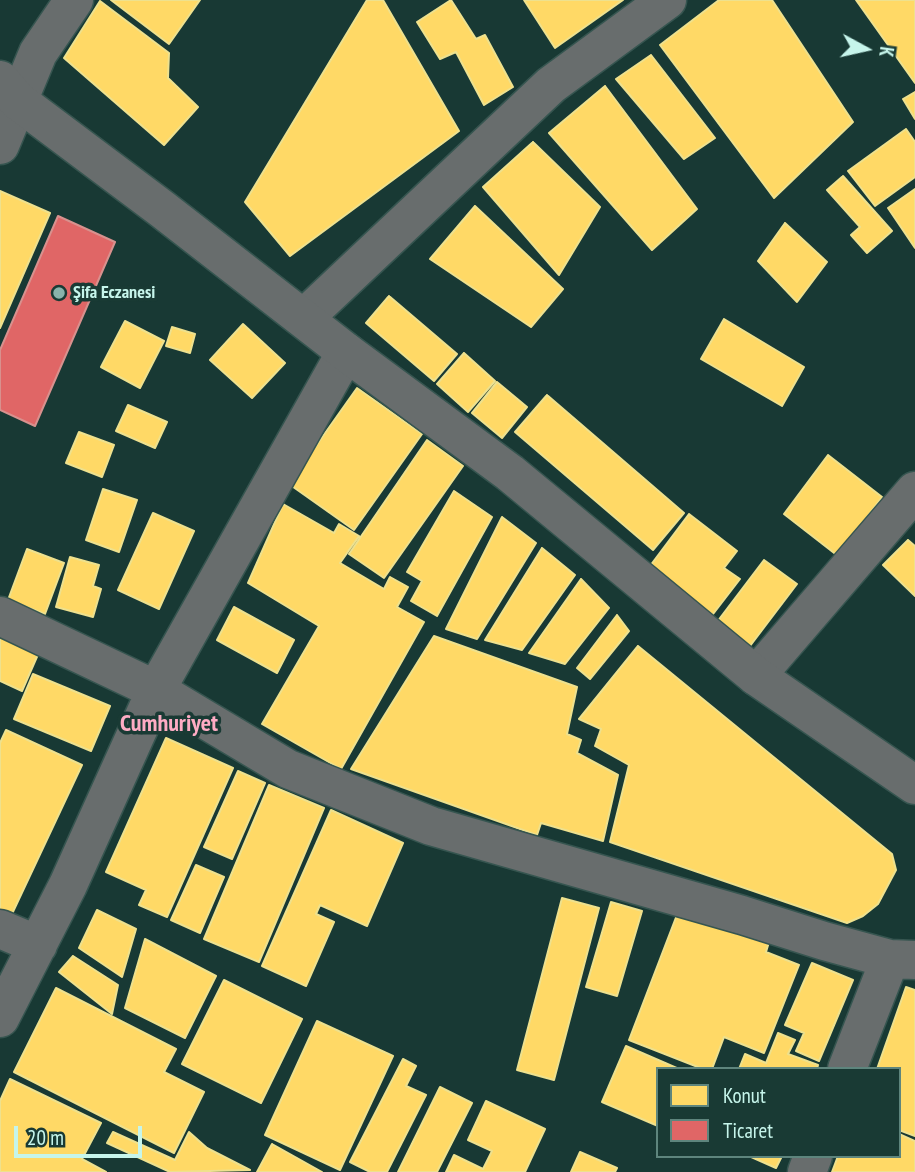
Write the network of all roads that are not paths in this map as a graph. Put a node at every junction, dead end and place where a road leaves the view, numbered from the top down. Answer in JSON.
{"nodes":[{"id":1,"x":74,"y":0,"type":"edge"},
{"id":2,"x":667,"y":0,"type":"edge"},
{"id":3,"x":9,"y":91,"type":"edge"},
{"id":4,"x":0,"y":145,"type":"edge"},
{"id":5,"x":304,"y":318,"type":"junction"},
{"id":6,"x":346,"y":352,"type":"junction"},
{"id":7,"x":915,"y":491,"type":"edge"},
{"id":8,"x":0,"y":616,"type":"edge"},
{"id":9,"x":756,"y":676,"type":"junction"},
{"id":10,"x":156,"y":690,"type":"junction"},
{"id":11,"x":915,"y":785,"type":"edge"},
{"id":12,"x":0,"y":929,"type":"edge"},
{"id":13,"x":38,"y":945,"type":"junction"},
{"id":14,"x":902,"y":960,"type":"edge"},
{"id":15,"x":0,"y":1018,"type":"edge"},
{"id":16,"x":848,"y":1067,"type":"edge"}],
"edges":[{"from":1,"to":3,"type":"street"},
{"from":2,"to":5,"type":"street"},
{"from":3,"to":4,"type":"street"},
{"from":3,"to":5,"type":"street"},
{"from":5,"to":6,"type":"street"},
{"from":6,"to":9,"type":"street"},
{"from":6,"to":10,"type":"street"},
{"from":7,"to":9,"type":"street"},
{"from":8,"to":10,"type":"street"},
{"from":9,"to":11,"type":"street"},
{"from":10,"to":13,"type":"street"},
{"from":10,"to":14,"type":"street"},
{"from":12,"to":13,"type":"street"},
{"from":13,"to":15,"type":"street"},
{"from":14,"to":16,"type":"street"}]}
